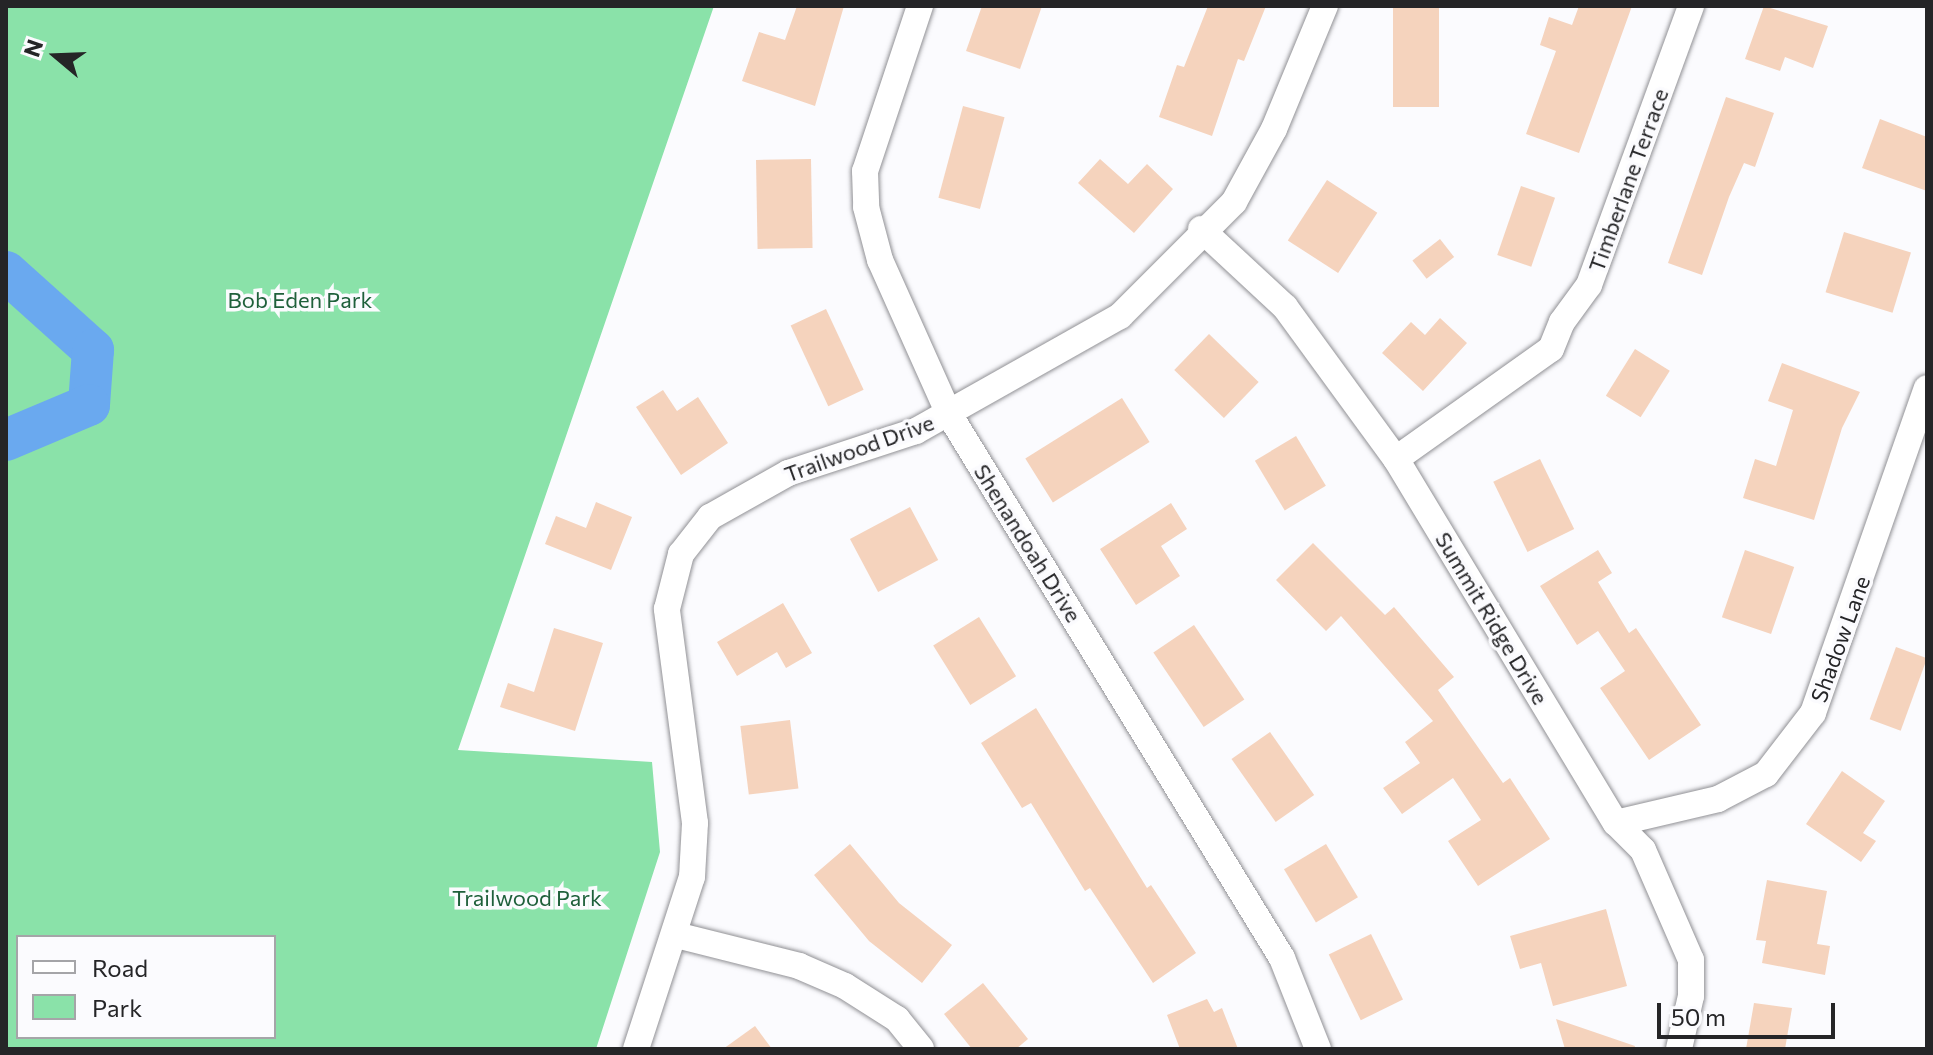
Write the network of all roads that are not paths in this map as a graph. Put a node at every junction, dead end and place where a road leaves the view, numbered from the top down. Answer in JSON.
{"nodes":[{"id":1,"x":920,"y":6,"type":"edge"},
{"id":2,"x":1325,"y":6,"type":"edge"},
{"id":3,"x":1691,"y":6,"type":"edge"},
{"id":4,"x":1201,"y":229,"type":"junction"},
{"id":5,"x":1927,"y":388,"type":"edge"},
{"id":6,"x":949,"y":414,"type":"junction"},
{"id":7,"x":1396,"y":459,"type":"junction"},
{"id":8,"x":1616,"y":823,"type":"junction"},
{"id":9,"x":676,"y":935,"type":"junction"},
{"id":10,"x":636,"y":1049,"type":"edge"},
{"id":11,"x":921,"y":1049,"type":"edge"},
{"id":12,"x":1318,"y":1049,"type":"edge"},
{"id":13,"x":1679,"y":1049,"type":"edge"}],
"edges":[{"from":1,"to":6,"type":"street","name":"Shenandoah Drive"},
{"from":2,"to":4,"type":"street","name":"Trailwood Drive"},
{"from":3,"to":7,"type":"street","name":"Timberlane Terrace"},
{"from":4,"to":6,"type":"street","name":"Trailwood Drive"},
{"from":4,"to":7,"type":"street","name":"Summit Ridge Drive"},
{"from":5,"to":8,"type":"street","name":"Shadow Lane"},
{"from":6,"to":9,"type":"street","name":"Trailwood Drive"},
{"from":6,"to":12,"type":"street","name":"Shenandoah Drive"},
{"from":7,"to":8,"type":"street","name":"Summit Ridge Drive"},
{"from":8,"to":13,"type":"street","name":"Summit Ridge Drive"},
{"from":9,"to":10,"type":"street","name":"Trailwood Drive"},
{"from":9,"to":11,"type":"street"}]}
